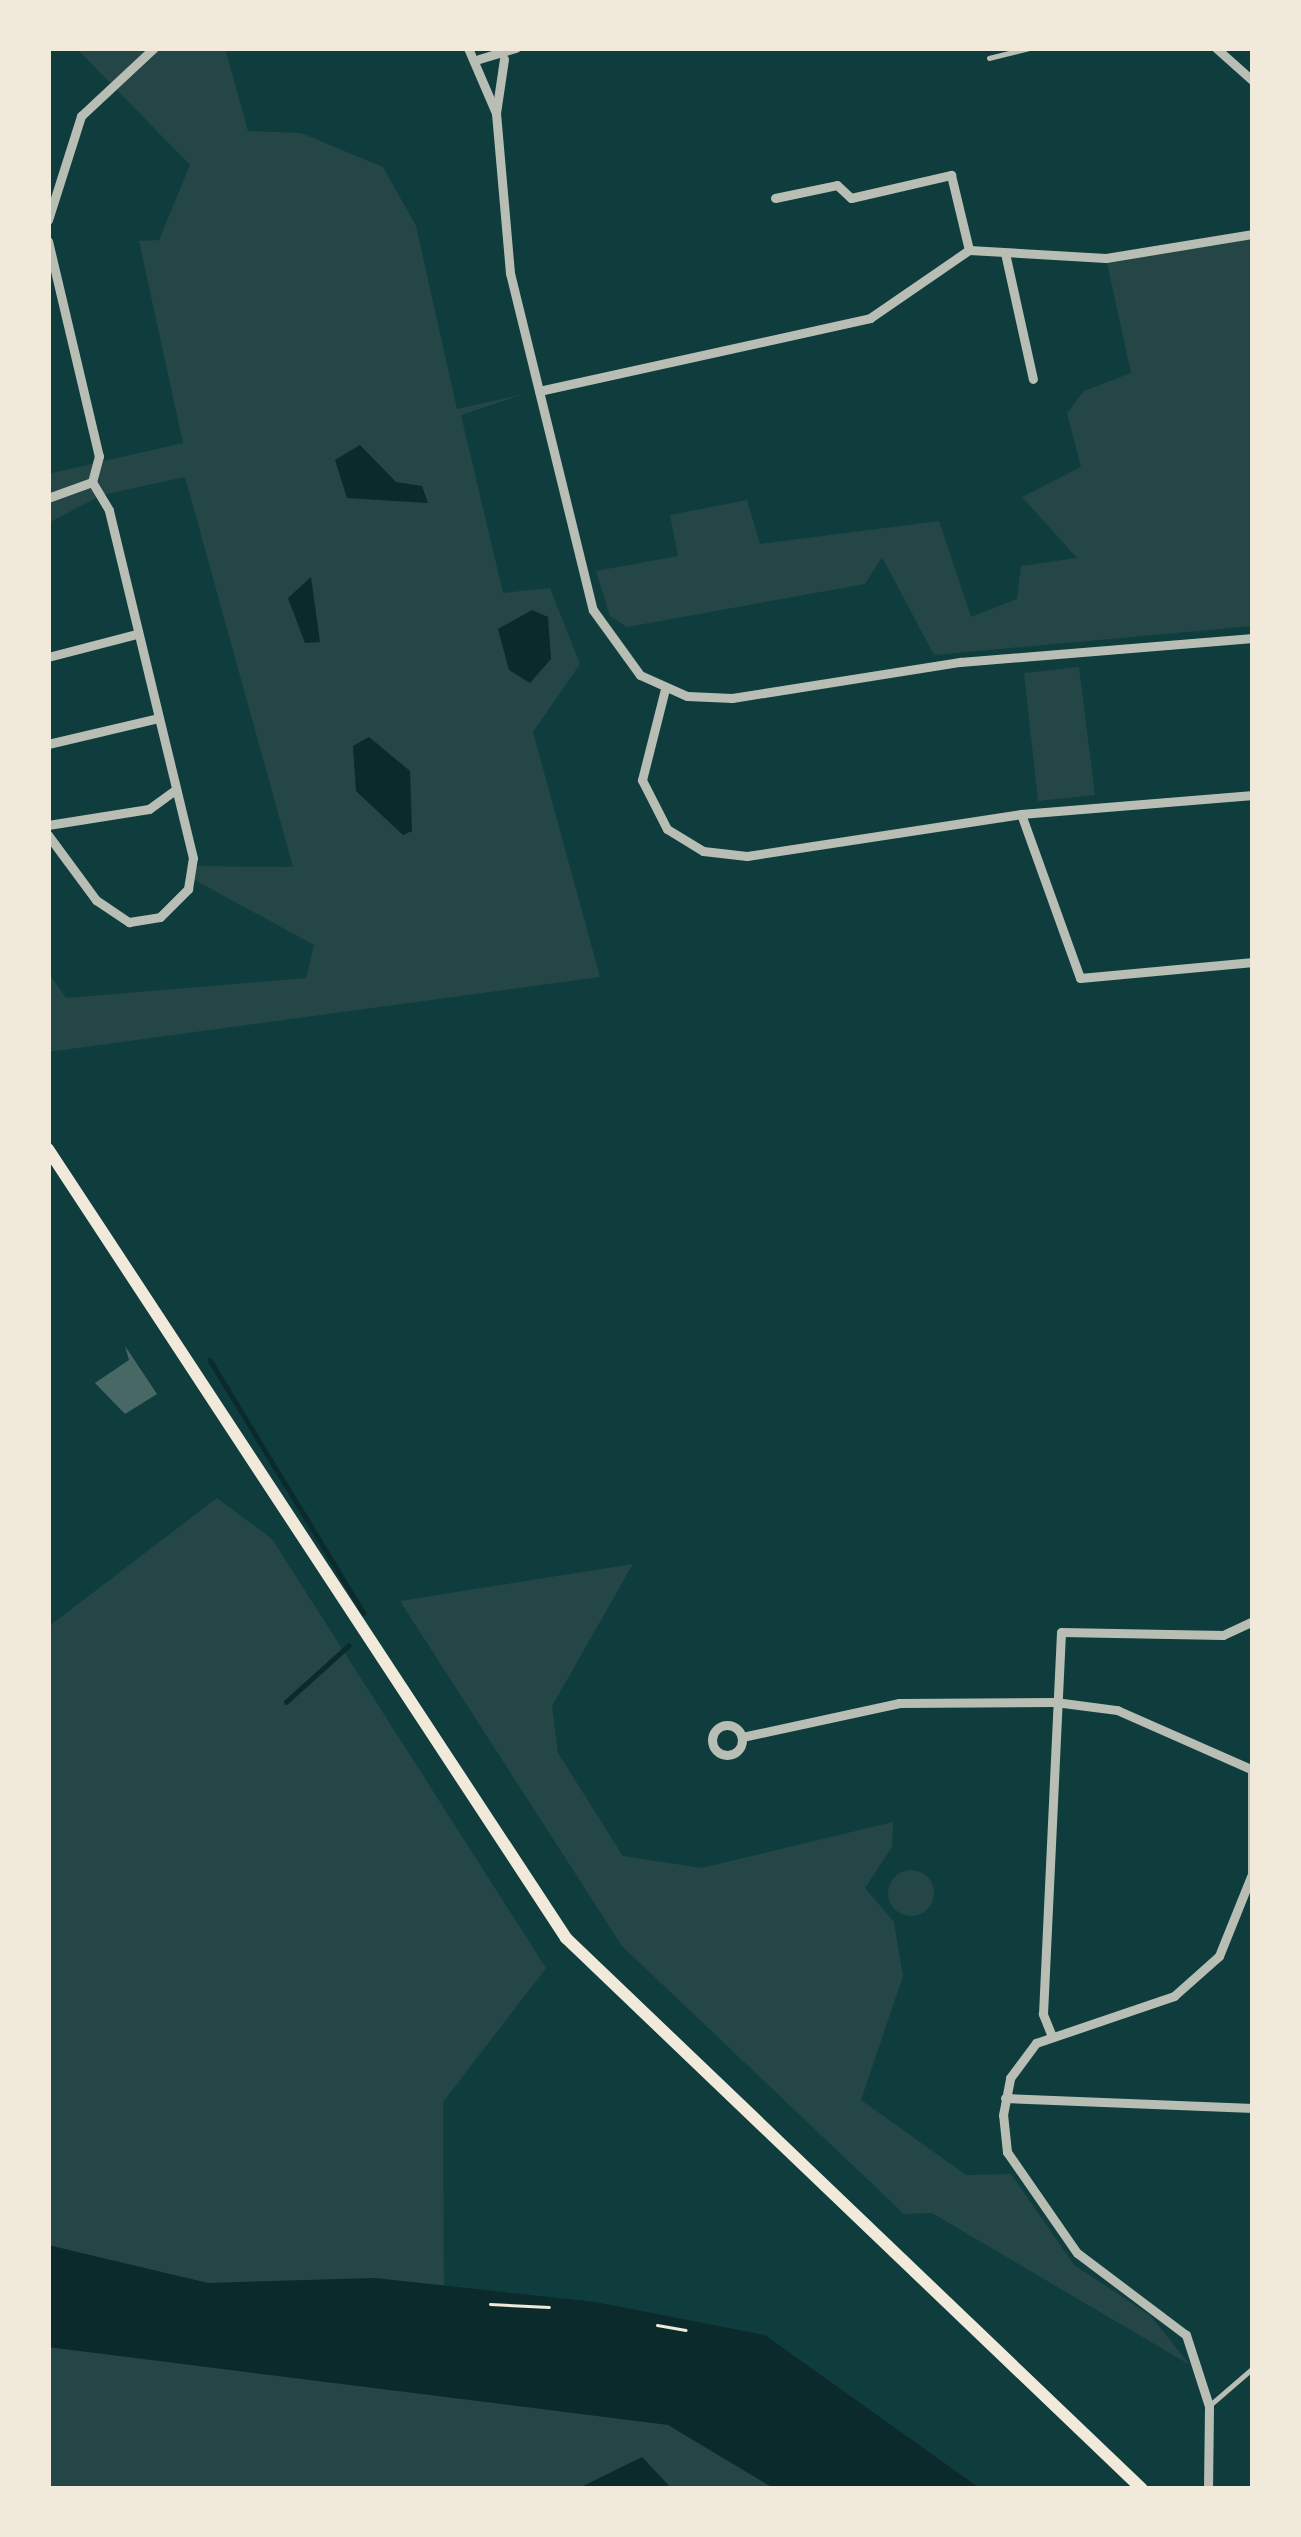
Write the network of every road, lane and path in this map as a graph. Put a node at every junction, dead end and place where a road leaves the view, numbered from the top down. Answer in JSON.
{"nodes":[{"id":1,"x":154,"y":48,"type":"edge"},
{"id":2,"x":468,"y":48,"type":"edge"},
{"id":3,"x":516,"y":48,"type":"edge"},
{"id":4,"x":1029,"y":48,"type":"edge"},
{"id":5,"x":1216,"y":48,"type":"edge"},
{"id":6,"x":988,"y":58,"type":"dead end"},
{"id":7,"x":479,"y":59,"type":"junction"},
{"id":8,"x":504,"y":59,"type":"junction"},
{"id":9,"x":1253,"y":81,"type":"edge"},
{"id":10,"x":496,"y":113,"type":"junction"},
{"id":11,"x":49,"y":196,"type":"edge"},
{"id":12,"x":775,"y":198,"type":"dead end"},
{"id":13,"x":48,"y":220,"type":"edge"},
{"id":14,"x":1253,"y":234,"type":"edge"},
{"id":15,"x":48,"y":241,"type":"edge"},
{"id":16,"x":969,"y":250,"type":"junction"},
{"id":17,"x":1005,"y":253,"type":"junction"},
{"id":18,"x":49,"y":262,"type":"edge"},
{"id":19,"x":63,"y":319,"type":"junction"},
{"id":20,"x":48,"y":322,"type":"edge"},
{"id":21,"x":1033,"y":380,"type":"dead end"},
{"id":22,"x":538,"y":391,"type":"junction"},
{"id":23,"x":92,"y":482,"type":"junction"},
{"id":24,"x":48,"y":498,"type":"edge"},
{"id":25,"x":136,"y":634,"type":"junction"},
{"id":26,"x":1253,"y":638,"type":"edge"},
{"id":27,"x":48,"y":657,"type":"edge"},
{"id":28,"x":665,"y":689,"type":"junction"},
{"id":29,"x":158,"y":718,"type":"junction"},
{"id":30,"x":48,"y":744,"type":"edge"},
{"id":31,"x":176,"y":790,"type":"junction"},
{"id":32,"x":1253,"y":795,"type":"edge"},
{"id":33,"x":1021,"y":814,"type":"junction"},
{"id":34,"x":48,"y":825,"type":"edge"},
{"id":35,"x":48,"y":835,"type":"edge"},
{"id":36,"x":1253,"y":962,"type":"edge"},
{"id":37,"x":48,"y":1149,"type":"edge"},
{"id":38,"x":1253,"y":1622,"type":"edge"},
{"id":39,"x":1055,"y":1702,"type":"junction"},
{"id":40,"x":742,"y":1737,"type":"dead end"},
{"id":41,"x":1252,"y":1771,"type":"edge"},
{"id":42,"x":1052,"y":2034,"type":"junction"},
{"id":43,"x":1005,"y":2098,"type":"junction"},
{"id":44,"x":1253,"y":2108,"type":"edge"},
{"id":45,"x":495,"y":2293,"type":"dead end"},
{"id":46,"x":508,"y":2294,"type":"dead end"},
{"id":47,"x":531,"y":2295,"type":"dead end"},
{"id":48,"x":544,"y":2296,"type":"dead end"},
{"id":49,"x":508,"y":2305,"type":"junction"},
{"id":50,"x":530,"y":2307,"type":"junction"},
{"id":51,"x":667,"y":2314,"type":"dead end"},
{"id":52,"x":682,"y":2317,"type":"dead end"},
{"id":53,"x":1253,"y":2368,"type":"edge"},
{"id":54,"x":1209,"y":2406,"type":"junction"},
{"id":55,"x":1142,"y":2489,"type":"edge"},
{"id":56,"x":1208,"y":2489,"type":"edge"}],
"edges":[{"from":1,"to":11,"type":"street"},
{"from":2,"to":7,"type":"street"},
{"from":3,"to":8,"type":"street"},
{"from":4,"to":6,"type":"lane"},
{"from":5,"to":9,"type":"street"},
{"from":7,"to":8,"type":"street"},
{"from":7,"to":10,"type":"street"},
{"from":8,"to":10,"type":"street"},
{"from":10,"to":22,"type":"street"},
{"from":11,"to":13,"type":"street"},
{"from":12,"to":16,"type":"street"},
{"from":14,"to":17,"type":"street"},
{"from":15,"to":18,"type":"street"},
{"from":16,"to":17,"type":"street"},
{"from":16,"to":22,"type":"street"},
{"from":17,"to":21,"type":"street"},
{"from":18,"to":19,"type":"street"},
{"from":19,"to":20,"type":"street"},
{"from":19,"to":23,"type":"street"},
{"from":22,"to":28,"type":"street"},
{"from":23,"to":24,"type":"street"},
{"from":23,"to":25,"type":"street"},
{"from":25,"to":27,"type":"street"},
{"from":25,"to":29,"type":"street"},
{"from":26,"to":28,"type":"street"},
{"from":28,"to":33,"type":"street"},
{"from":29,"to":30,"type":"street"},
{"from":29,"to":31,"type":"street"},
{"from":31,"to":34,"type":"street"},
{"from":31,"to":35,"type":"street"},
{"from":32,"to":33,"type":"street"},
{"from":33,"to":36,"type":"street"},
{"from":37,"to":55,"type":"main road"},
{"from":38,"to":39,"type":"street"},
{"from":39,"to":40,"type":"street"},
{"from":39,"to":41,"type":"street"},
{"from":39,"to":42,"type":"street"},
{"from":41,"to":42,"type":"street"},
{"from":42,"to":43,"type":"street"},
{"from":43,"to":44,"type":"street"},
{"from":43,"to":54,"type":"street"},
{"from":45,"to":49,"type":"path"},
{"from":46,"to":49,"type":"path"},
{"from":47,"to":50,"type":"path"},
{"from":48,"to":50,"type":"path"},
{"from":49,"to":50,"type":"path"},
{"from":51,"to":52,"type":"path"},
{"from":53,"to":54,"type":"lane"},
{"from":54,"to":56,"type":"street"}]}
